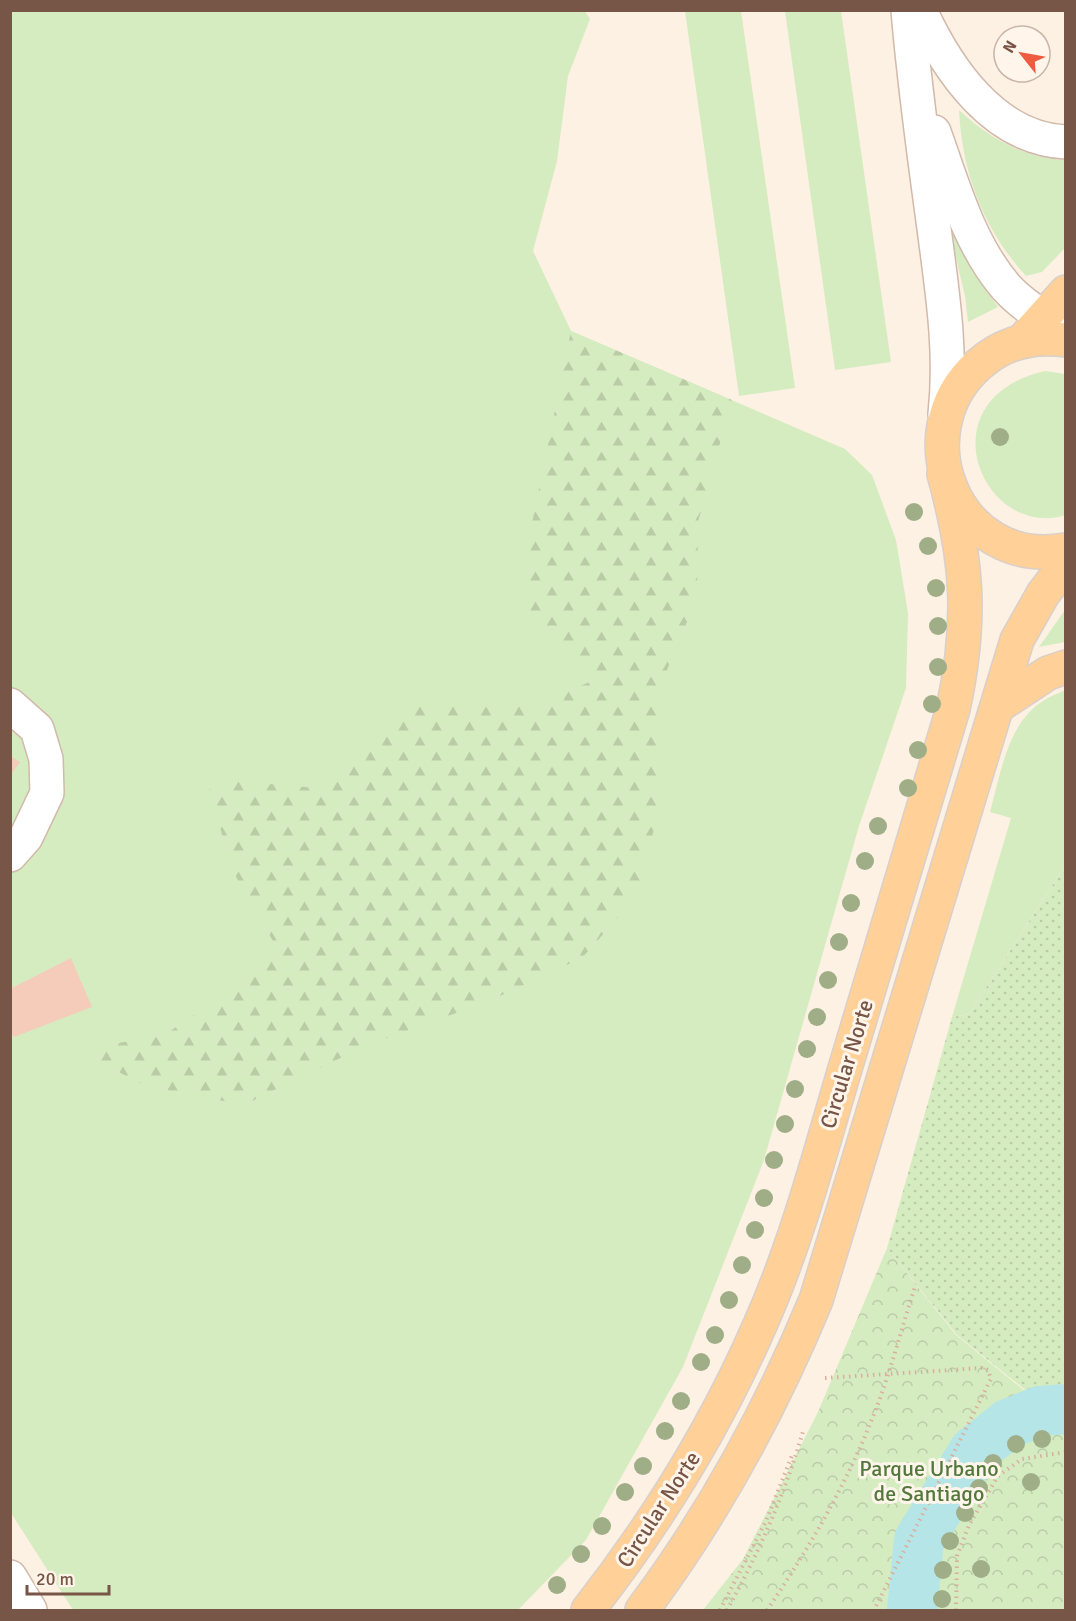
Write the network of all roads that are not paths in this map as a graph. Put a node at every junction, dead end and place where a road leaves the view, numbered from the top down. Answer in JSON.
{"nodes":[{"id":1,"x":908,"y":10,"type":"edge"},
{"id":2,"x":920,"y":10,"type":"edge"},
{"id":3,"x":914,"y":77,"type":"junction"},
{"id":4,"x":1065,"y":142,"type":"edge"},
{"id":5,"x":1065,"y":292,"type":"edge"},
{"id":6,"x":1050,"y":332,"type":"edge"},
{"id":7,"x":945,"y":414,"type":"junction"},
{"id":8,"x":944,"y":474,"type":"junction"},
{"id":9,"x":1065,"y":562,"type":"edge"},
{"id":10,"x":1065,"y":667,"type":"edge"},
{"id":11,"x":10,"y":705,"type":"edge"},
{"id":12,"x":998,"y":706,"type":"junction"},
{"id":13,"x":10,"y":855,"type":"edge"},
{"id":14,"x":10,"y":1577,"type":"edge"},
{"id":15,"x":30,"y":1611,"type":"edge"},
{"id":16,"x":588,"y":1611,"type":"edge"},
{"id":17,"x":642,"y":1611,"type":"edge"}],
"edges":[{"from":1,"to":3,"type":"street"},
{"from":2,"to":4,"type":"street"},
{"from":3,"to":6,"type":"street"},
{"from":3,"to":7,"type":"street"},
{"from":5,"to":6,"type":"main road"},
{"from":6,"to":7,"type":"main road"},
{"from":7,"to":8,"type":"main road"},
{"from":8,"to":9,"type":"main road"},
{"from":8,"to":16,"type":"main road","name":"Circular Norte"},
{"from":9,"to":12,"type":"main road","name":"Circular Norte"},
{"from":10,"to":12,"type":"main road"},
{"from":11,"to":13,"type":"street"},
{"from":12,"to":17,"type":"main road","name":"Circular Norte"},
{"from":14,"to":15,"type":"street"}]}
